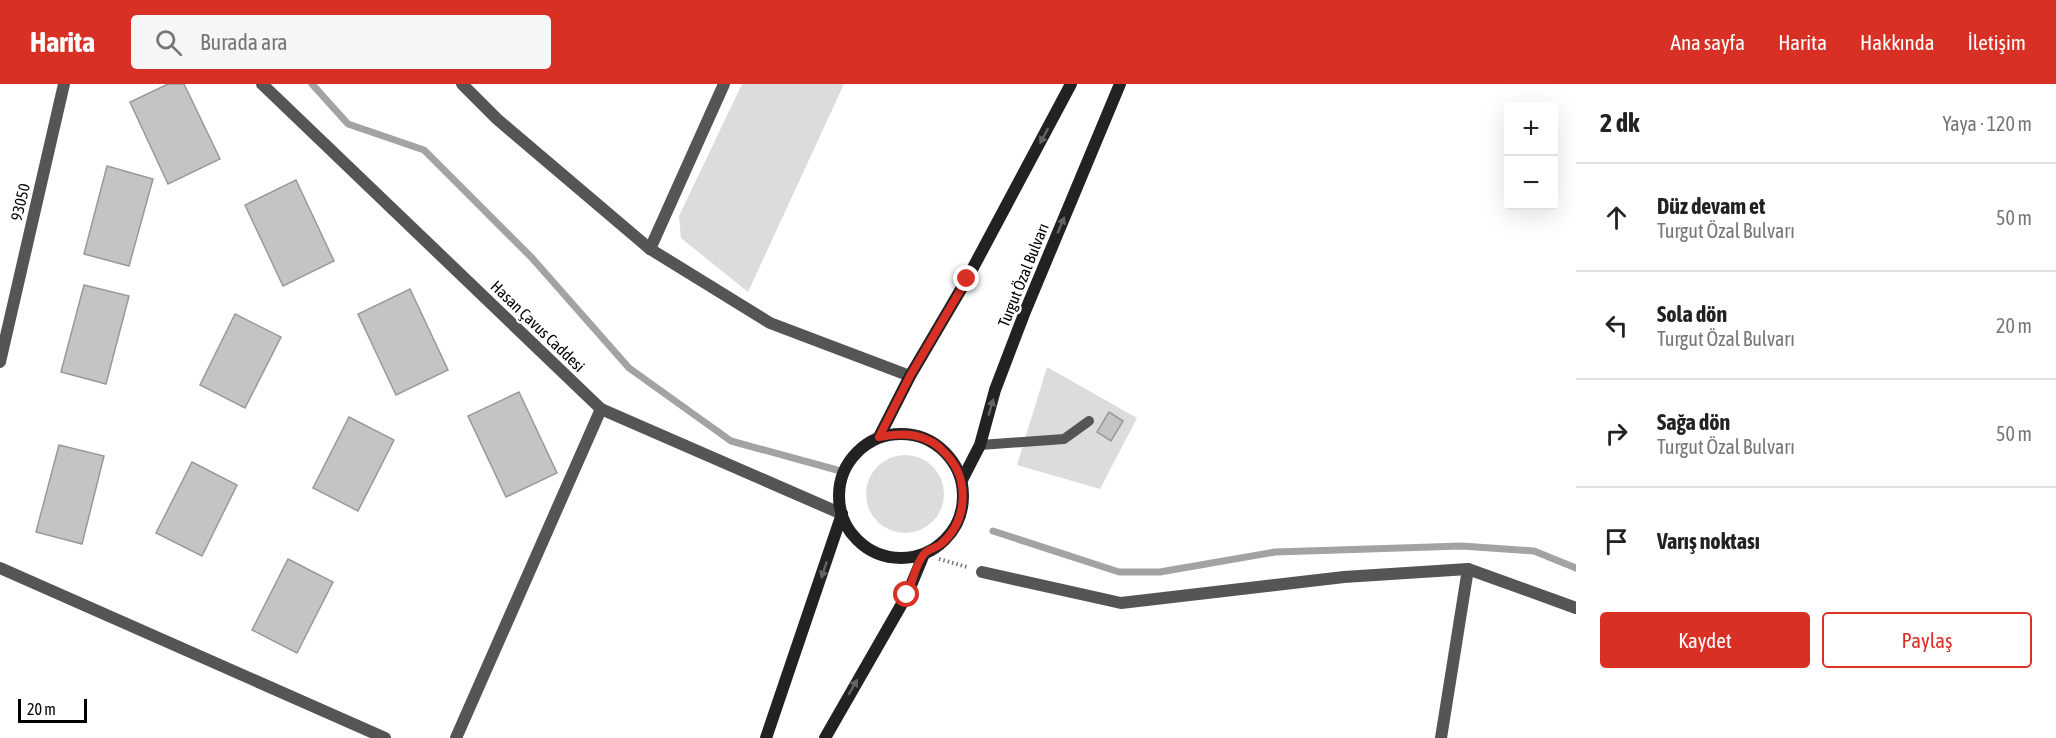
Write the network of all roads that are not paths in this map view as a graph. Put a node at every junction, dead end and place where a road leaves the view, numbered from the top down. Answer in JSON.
{"nodes":[{"id":1,"x":64,"y":84,"type":"edge"},
{"id":2,"x":262,"y":84,"type":"edge"},
{"id":3,"x":462,"y":84,"type":"edge"},
{"id":4,"x":724,"y":84,"type":"edge"},
{"id":5,"x":1071,"y":84,"type":"edge"},
{"id":6,"x":1120,"y":84,"type":"edge"},
{"id":7,"x":650,"y":249,"type":"junction"},
{"id":8,"x":0,"y":362,"type":"edge"},
{"id":9,"x":910,"y":376,"type":"junction"},
{"id":10,"x":601,"y":409,"type":"junction"},
{"id":11,"x":1089,"y":421,"type":"dead end"},
{"id":12,"x":879,"y":437,"type":"junction"},
{"id":13,"x":980,"y":445,"type":"junction"},
{"id":14,"x":962,"y":480,"type":"junction"},
{"id":15,"x":842,"y":514,"type":"junction"},
{"id":16,"x":924,"y":554,"type":"junction"},
{"id":17,"x":0,"y":568,"type":"edge"},
{"id":18,"x":1468,"y":569,"type":"junction"},
{"id":19,"x":982,"y":572,"type":"road end"},
{"id":20,"x":1576,"y":608,"type":"edge"},
{"id":21,"x":385,"y":738,"type":"edge"},
{"id":22,"x":456,"y":738,"type":"edge"},
{"id":23,"x":766,"y":738,"type":"edge"},
{"id":24,"x":825,"y":738,"type":"edge"},
{"id":25,"x":1441,"y":738,"type":"edge"}],
"edges":[{"from":1,"to":8,"type":"street","name":"93050"},
{"from":2,"to":10,"type":"street","name":"Hasan Çavus Caddesi"},
{"from":3,"to":7,"type":"street"},
{"from":4,"to":7,"type":"street"},
{"from":5,"to":9,"type":"main road","one_way":true},
{"from":13,"to":6,"type":"main road","name":"Turgut Özal Bulvarı","one_way":true},
{"from":7,"to":9,"type":"street"},
{"from":9,"to":12,"type":"main road"},
{"from":10,"to":15,"type":"street","name":"Hasan Çavus Caddesi"},
{"from":10,"to":22,"type":"street"},
{"from":11,"to":13,"type":"lane"},
{"from":12,"to":14,"type":"main road"},
{"from":12,"to":15,"type":"main road"},
{"from":13,"to":14,"type":"main road","name":"Turgut Özal Bulvarı"},
{"from":14,"to":16,"type":"main road","name":"Turgut Özal Bulvarı"},
{"from":15,"to":16,"type":"main road"},
{"from":15,"to":23,"type":"main road","one_way":true},
{"from":24,"to":16,"type":"main road","name":"Turgut Özal Bulvarı","one_way":true},
{"from":17,"to":21,"type":"street"},
{"from":18,"to":19,"type":"street"},
{"from":18,"to":20,"type":"street"},
{"from":18,"to":25,"type":"street"}]}
